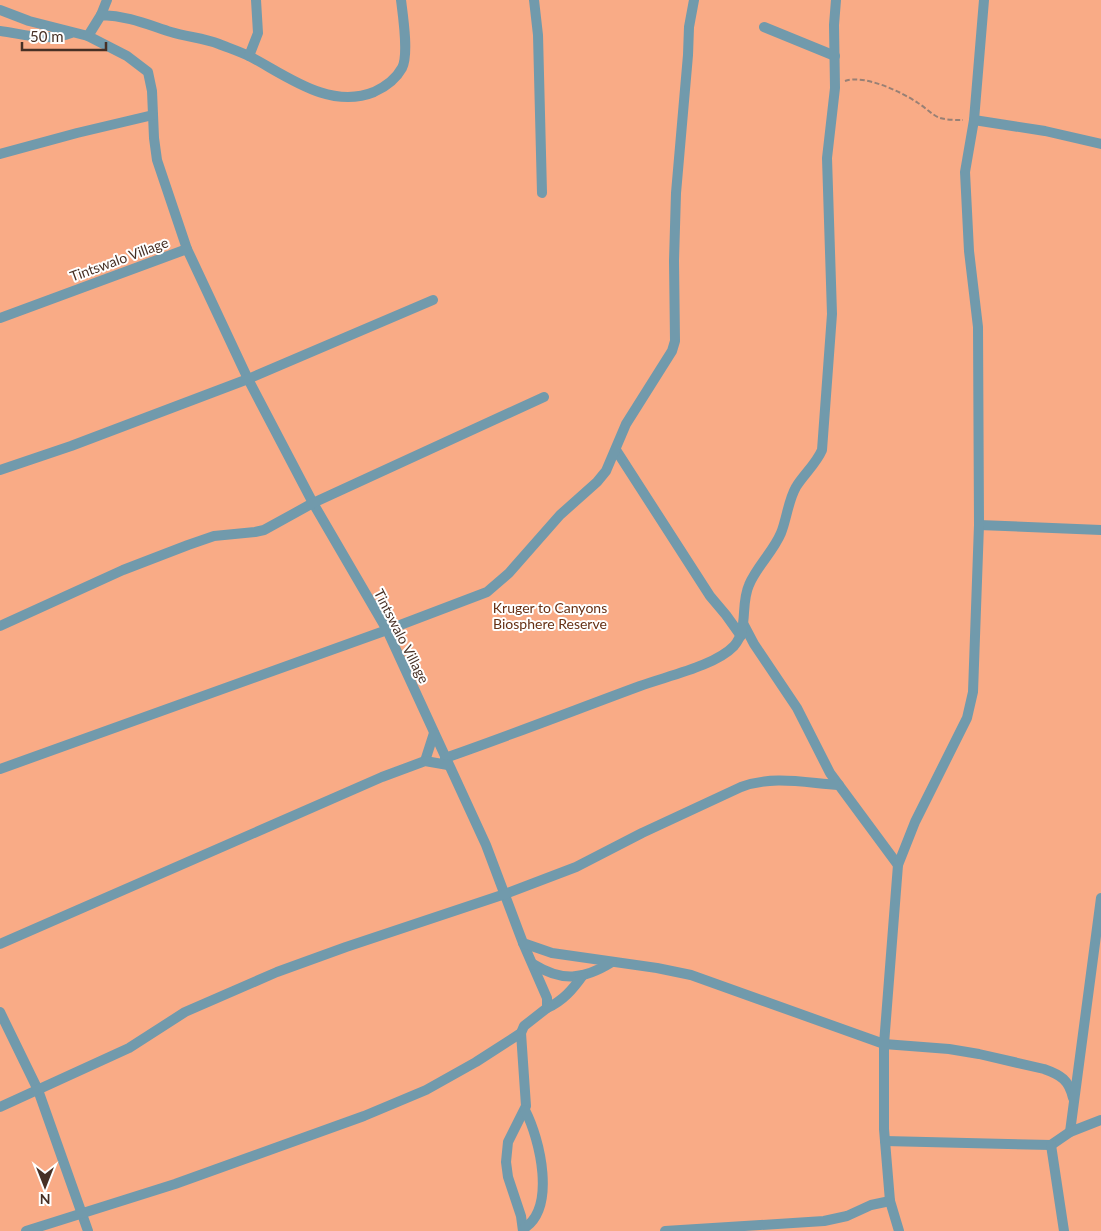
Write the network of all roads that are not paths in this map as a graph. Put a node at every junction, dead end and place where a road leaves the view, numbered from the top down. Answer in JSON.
{"nodes":[{"id":1,"x":107,"y":0,"type":"edge"},
{"id":2,"x":256,"y":0,"type":"edge"},
{"id":3,"x":401,"y":0,"type":"edge"},
{"id":4,"x":534,"y":0,"type":"edge"},
{"id":5,"x":694,"y":0,"type":"edge"},
{"id":6,"x":836,"y":0,"type":"edge"},
{"id":7,"x":984,"y":0,"type":"edge"},
{"id":8,"x":0,"y":10,"type":"edge"},
{"id":9,"x":101,"y":15,"type":"junction"},
{"id":10,"x":764,"y":27,"type":"dead end"},
{"id":11,"x":0,"y":31,"type":"edge"},
{"id":12,"x":71,"y":33,"type":"junction"},
{"id":13,"x":88,"y":36,"type":"junction"},
{"id":14,"x":249,"y":56,"type":"junction"},
{"id":15,"x":835,"y":56,"type":"junction"},
{"id":16,"x":153,"y":115,"type":"junction"},
{"id":17,"x":974,"y":120,"type":"junction"},
{"id":18,"x":1101,"y":144,"type":"edge"},
{"id":19,"x":0,"y":154,"type":"edge"},
{"id":20,"x":542,"y":193,"type":"dead end"},
{"id":21,"x":187,"y":249,"type":"junction"},
{"id":22,"x":433,"y":300,"type":"dead end"},
{"id":23,"x":0,"y":318,"type":"edge"},
{"id":24,"x":248,"y":379,"type":"junction"},
{"id":25,"x":544,"y":397,"type":"dead end"},
{"id":26,"x":616,"y":450,"type":"junction"},
{"id":27,"x":0,"y":470,"type":"edge"},
{"id":28,"x":313,"y":503,"type":"junction"},
{"id":29,"x":979,"y":525,"type":"junction"},
{"id":30,"x":1101,"y":530,"type":"edge"},
{"id":31,"x":744,"y":625,"type":"junction"},
{"id":32,"x":0,"y":626,"type":"edge"},
{"id":33,"x":387,"y":630,"type":"junction"},
{"id":34,"x":740,"y":636,"type":"junction"},
{"id":35,"x":434,"y":733,"type":"junction"},
{"id":36,"x":425,"y":761,"type":"junction"},
{"id":37,"x":447,"y":761,"type":"junction"},
{"id":38,"x":0,"y":769,"type":"edge"},
{"id":39,"x":839,"y":785,"type":"junction"},
{"id":40,"x":898,"y":865,"type":"junction"},
{"id":41,"x":505,"y":894,"type":"junction"},
{"id":42,"x":1101,"y":898,"type":"edge"},
{"id":43,"x":1101,"y":909,"type":"edge"},
{"id":44,"x":523,"y":943,"type":"junction"},
{"id":45,"x":0,"y":944,"type":"edge"},
{"id":46,"x":612,"y":962,"type":"junction"},
{"id":47,"x":533,"y":964,"type":"junction"},
{"id":48,"x":583,"y":976,"type":"junction"},
{"id":49,"x":547,"y":1008,"type":"junction"},
{"id":50,"x":0,"y":1012,"type":"edge"},
{"id":51,"x":521,"y":1033,"type":"junction"},
{"id":52,"x":884,"y":1044,"type":"junction"},
{"id":53,"x":38,"y":1090,"type":"junction"},
{"id":54,"x":1073,"y":1098,"type":"junction"},
{"id":55,"x":0,"y":1107,"type":"edge"},
{"id":56,"x":525,"y":1110,"type":"junction"},
{"id":57,"x":1101,"y":1120,"type":"edge"},
{"id":58,"x":1070,"y":1132,"type":"junction"},
{"id":59,"x":885,"y":1141,"type":"junction"},
{"id":60,"x":1051,"y":1145,"type":"junction"},
{"id":61,"x":890,"y":1201,"type":"junction"},
{"id":62,"x":82,"y":1213,"type":"junction"},
{"id":63,"x":523,"y":1230,"type":"edge"},
{"id":64,"x":26,"y":1231,"type":"edge"},
{"id":65,"x":88,"y":1231,"type":"edge"},
{"id":66,"x":665,"y":1231,"type":"edge"},
{"id":67,"x":899,"y":1231,"type":"edge"},
{"id":68,"x":1064,"y":1231,"type":"edge"}],
"edges":[{"from":1,"to":9,"type":"street"},
{"from":2,"to":14,"type":"street"},
{"from":3,"to":14,"type":"street"},
{"from":4,"to":20,"type":"street"},
{"from":5,"to":26,"type":"street"},
{"from":6,"to":15,"type":"street"},
{"from":7,"to":17,"type":"street"},
{"from":8,"to":12,"type":"street"},
{"from":9,"to":13,"type":"street"},
{"from":9,"to":14,"type":"street"},
{"from":10,"to":15,"type":"street"},
{"from":11,"to":12,"type":"street"},
{"from":12,"to":13,"type":"street"},
{"from":13,"to":16,"type":"street"},
{"from":15,"to":31,"type":"street"},
{"from":16,"to":19,"type":"street"},
{"from":16,"to":21,"type":"street"},
{"from":17,"to":18,"type":"street"},
{"from":17,"to":29,"type":"street"},
{"from":21,"to":23,"type":"street","name":"Tintswalo Village"},
{"from":21,"to":24,"type":"street","name":"Tintswalo Village"},
{"from":22,"to":24,"type":"street"},
{"from":24,"to":27,"type":"street"},
{"from":24,"to":28,"type":"street","name":"Tintswalo Village"},
{"from":25,"to":28,"type":"street"},
{"from":26,"to":33,"type":"street"},
{"from":26,"to":34,"type":"street"},
{"from":28,"to":32,"type":"street"},
{"from":28,"to":33,"type":"street","name":"Tintswalo Village"},
{"from":29,"to":30,"type":"street"},
{"from":29,"to":40,"type":"street"},
{"from":31,"to":34,"type":"street"},
{"from":31,"to":39,"type":"street"},
{"from":33,"to":35,"type":"street","name":"Tintswalo Village"},
{"from":33,"to":38,"type":"street"},
{"from":34,"to":37,"type":"street"},
{"from":35,"to":36,"type":"street"},
{"from":35,"to":37,"type":"street","name":"Tintswalo Village"},
{"from":36,"to":37,"type":"street"},
{"from":36,"to":45,"type":"street"},
{"from":37,"to":41,"type":"street","name":"Tintswalo Village"},
{"from":39,"to":40,"type":"street"},
{"from":39,"to":41,"type":"street"},
{"from":40,"to":52,"type":"street"},
{"from":41,"to":44,"type":"street","name":"Tintswalo Village"},
{"from":41,"to":53,"type":"street"},
{"from":42,"to":43,"type":"street"},
{"from":43,"to":54,"type":"street"},
{"from":44,"to":46,"type":"street"},
{"from":44,"to":47,"type":"street","name":"Tintswalo Village"},
{"from":46,"to":48,"type":"street"},
{"from":46,"to":52,"type":"street"},
{"from":47,"to":48,"type":"street"},
{"from":47,"to":49,"type":"street","name":"Tintswalo Village"},
{"from":48,"to":49,"type":"street"},
{"from":49,"to":51,"type":"street"},
{"from":50,"to":53,"type":"street"},
{"from":51,"to":56,"type":"street"},
{"from":51,"to":62,"type":"street"},
{"from":52,"to":54,"type":"street"},
{"from":52,"to":59,"type":"street"},
{"from":53,"to":55,"type":"street"},
{"from":53,"to":62,"type":"street"},
{"from":54,"to":58,"type":"street"},
{"from":56,"to":63,"type":"street"},
{"from":56,"to":63,"type":"street"},
{"from":57,"to":58,"type":"street"},
{"from":58,"to":60,"type":"street"},
{"from":59,"to":60,"type":"street"},
{"from":59,"to":61,"type":"street"},
{"from":60,"to":68,"type":"street"},
{"from":61,"to":66,"type":"street"},
{"from":61,"to":67,"type":"street"},
{"from":62,"to":64,"type":"street"},
{"from":62,"to":65,"type":"street"}]}
